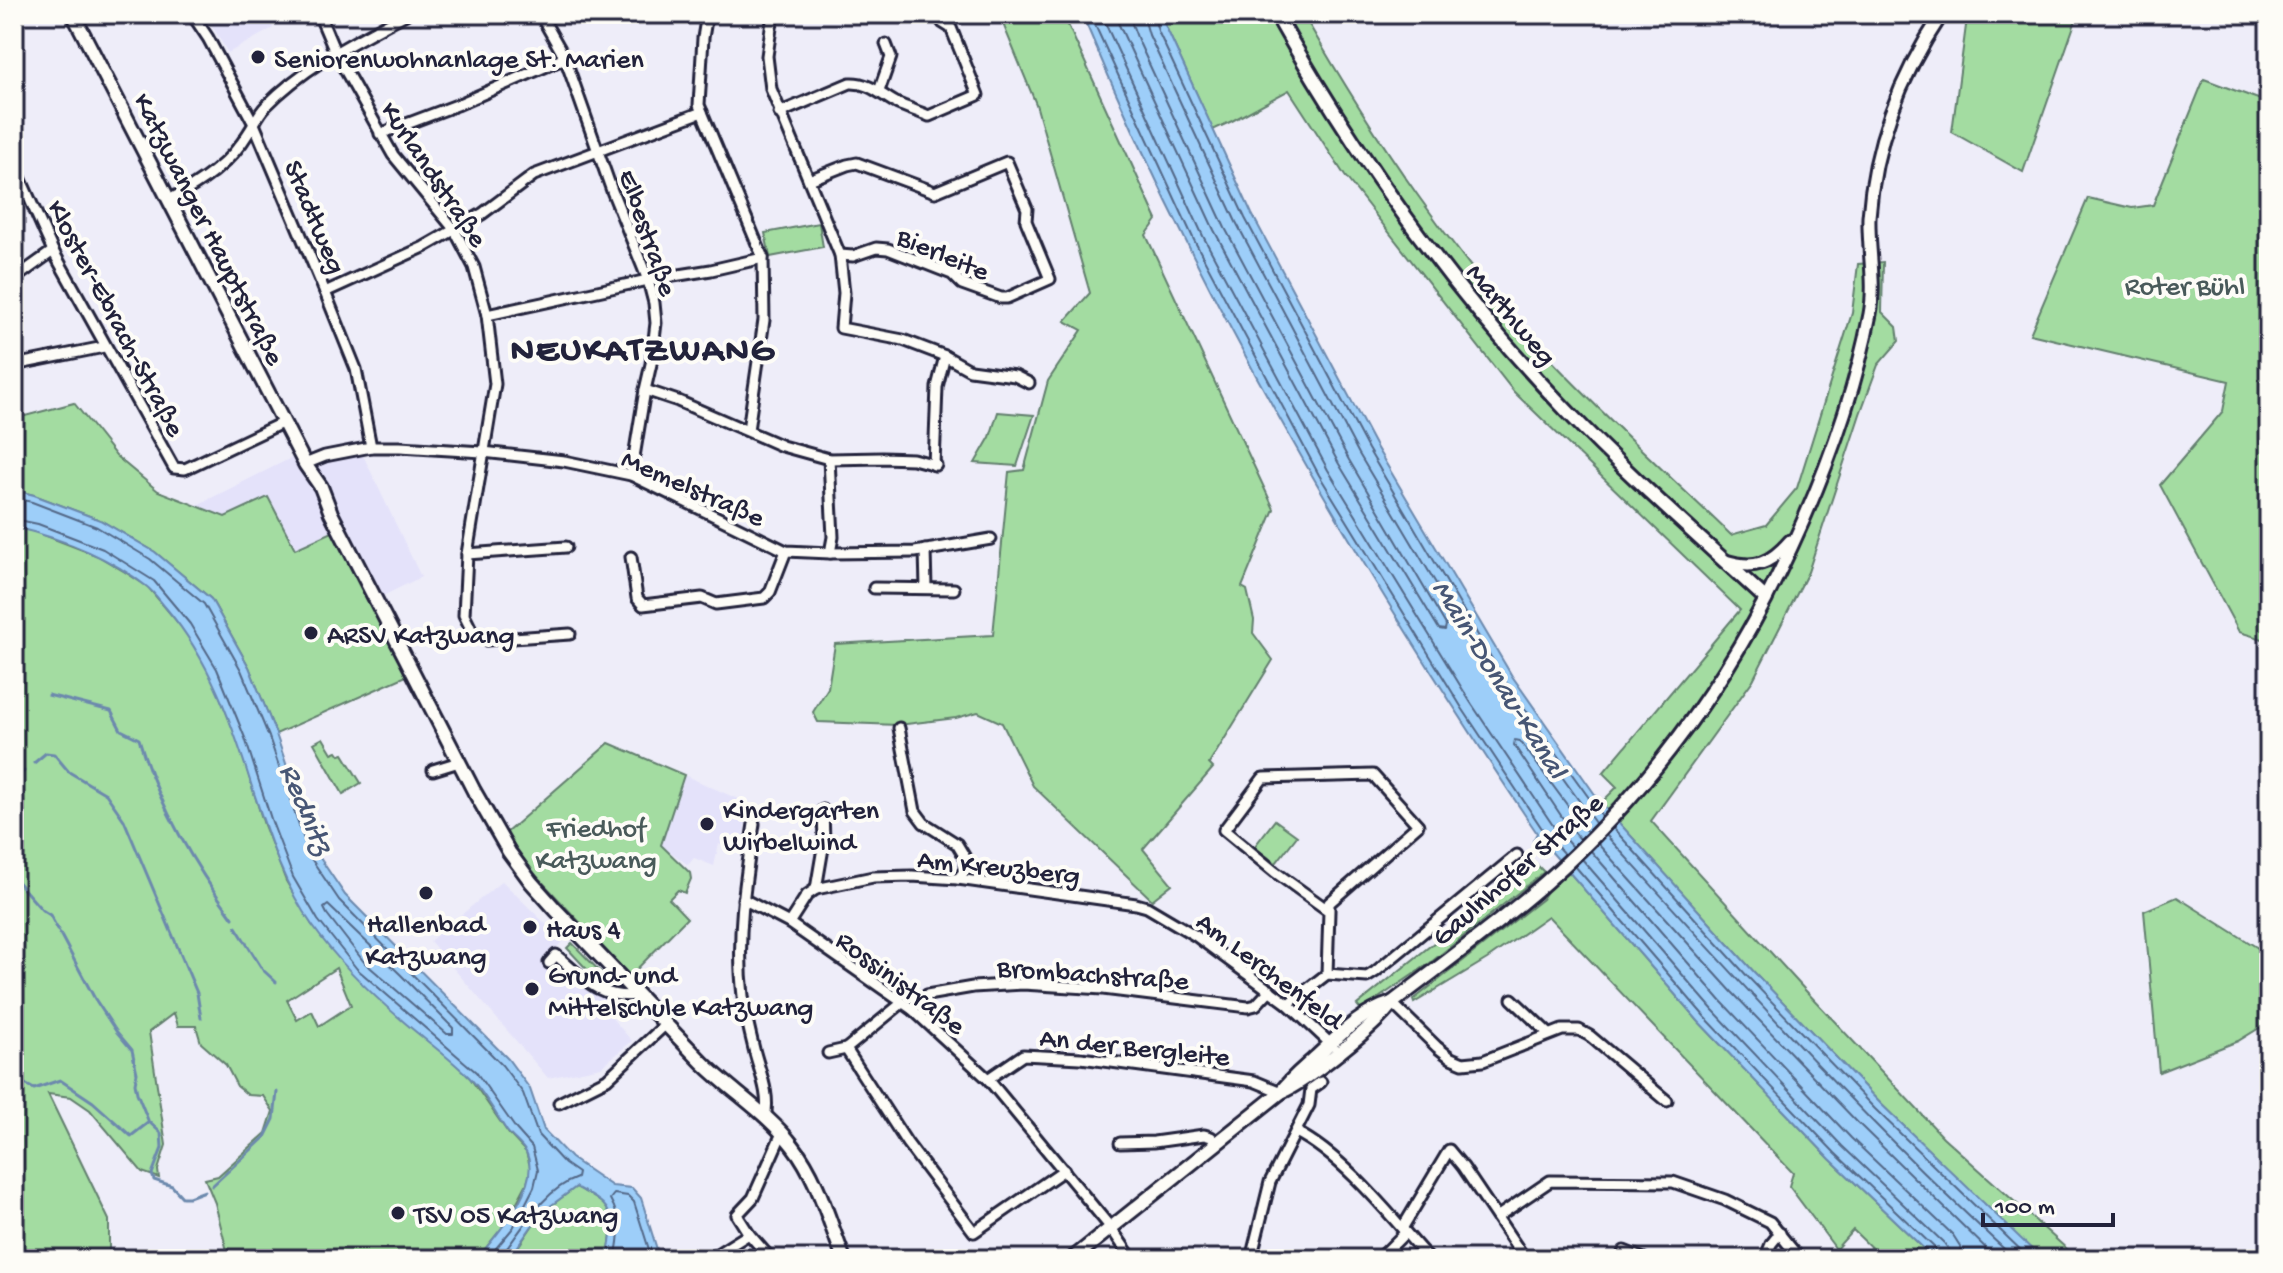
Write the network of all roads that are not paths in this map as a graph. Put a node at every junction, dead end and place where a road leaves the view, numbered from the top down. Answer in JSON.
{"nodes":[{"id":1,"x":73,"y":14,"type":"edge"},
{"id":2,"x":192,"y":14,"type":"edge"},
{"id":3,"x":319,"y":14,"type":"edge"},
{"id":4,"x":406,"y":14,"type":"edge"},
{"id":5,"x":540,"y":14,"type":"edge"},
{"id":6,"x":707,"y":14,"type":"edge"},
{"id":7,"x":773,"y":14,"type":"edge"},
{"id":8,"x":1276,"y":14,"type":"edge"},
{"id":9,"x":1942,"y":14,"type":"edge"},
{"id":10,"x":939,"y":17,"type":"edge"},
{"id":11,"x":886,"y":44,"type":"dead end"},
{"id":12,"x":335,"y":52,"type":"junction"},
{"id":13,"x":565,"y":58,"type":"junction"},
{"id":14,"x":879,"y":91,"type":"junction"},
{"id":15,"x":702,"y":112,"type":"junction"},
{"id":16,"x":779,"y":113,"type":"junction"},
{"id":17,"x":254,"y":124,"type":"junction"},
{"id":18,"x":380,"y":134,"type":"junction"},
{"id":19,"x":598,"y":149,"type":"junction"},
{"id":20,"x":14,"y":164,"type":"edge"},
{"id":21,"x":809,"y":180,"type":"junction"},
{"id":22,"x":169,"y":200,"type":"junction"},
{"id":23,"x":454,"y":229,"type":"junction"},
{"id":24,"x":53,"y":251,"type":"junction"},
{"id":25,"x":840,"y":255,"type":"junction"},
{"id":26,"x":763,"y":258,"type":"junction"},
{"id":27,"x":14,"y":279,"type":"edge"},
{"id":28,"x":648,"y":280,"type":"junction"},
{"id":29,"x":325,"y":292,"type":"junction"},
{"id":30,"x":487,"y":315,"type":"junction"},
{"id":31,"x":104,"y":347,"type":"junction"},
{"id":32,"x":945,"y":356,"type":"junction"},
{"id":33,"x":14,"y":365,"type":"edge"},
{"id":34,"x":1029,"y":383,"type":"dead end"},
{"id":35,"x":645,"y":390,"type":"junction"},
{"id":36,"x":284,"y":422,"type":"junction"},
{"id":37,"x":748,"y":430,"type":"junction"},
{"id":38,"x":371,"y":447,"type":"junction"},
{"id":39,"x":483,"y":452,"type":"junction"},
{"id":40,"x":829,"y":459,"type":"junction"},
{"id":41,"x":305,"y":464,"type":"junction"},
{"id":42,"x":631,"y":475,"type":"junction"},
{"id":43,"x":1801,"y":528,"type":"junction"},
{"id":44,"x":991,"y":539,"type":"dead end"},
{"id":45,"x":566,"y":547,"type":"dead end"},
{"id":46,"x":925,"y":550,"type":"junction"},
{"id":47,"x":786,"y":551,"type":"junction"},
{"id":48,"x":830,"y":553,"type":"junction"},
{"id":49,"x":467,"y":554,"type":"junction"},
{"id":50,"x":631,"y":557,"type":"dead end"},
{"id":51,"x":1725,"y":561,"type":"junction"},
{"id":52,"x":874,"y":588,"type":"dead end"},
{"id":53,"x":926,"y":588,"type":"junction"},
{"id":54,"x":954,"y":589,"type":"dead end"},
{"id":55,"x":1766,"y":599,"type":"junction"},
{"id":56,"x":570,"y":634,"type":"dead end"},
{"id":57,"x":899,"y":728,"type":"dead end"},
{"id":58,"x":459,"y":762,"type":"junction"},
{"id":59,"x":433,"y":770,"type":"dead end"},
{"id":60,"x":823,"y":810,"type":"dead end"},
{"id":61,"x":754,"y":824,"type":"dead end"},
{"id":62,"x":1517,"y":855,"type":"dead end"},
{"id":63,"x":958,"y":879,"type":"junction"},
{"id":64,"x":816,"y":889,"type":"junction"},
{"id":65,"x":743,"y":899,"type":"junction"},
{"id":66,"x":1329,"y":911,"type":"junction"},
{"id":67,"x":789,"y":923,"type":"junction"},
{"id":68,"x":1173,"y":923,"type":"joint"},
{"id":69,"x":549,"y":963,"type":"dead end"},
{"id":70,"x":1327,"y":974,"type":"junction"},
{"id":71,"x":1270,"y":990,"type":"junction"},
{"id":72,"x":639,"y":995,"type":"junction"},
{"id":73,"x":1512,"y":999,"type":"dead end"},
{"id":74,"x":902,"y":1003,"type":"junction"},
{"id":75,"x":1392,"y":1003,"type":"junction"},
{"id":76,"x":1288,"y":1004,"type":"junction"},
{"id":77,"x":912,"y":1009,"type":"junction"},
{"id":78,"x":666,"y":1024,"type":"junction"},
{"id":79,"x":1549,"y":1034,"type":"junction"},
{"id":80,"x":1335,"y":1047,"type":"junction"},
{"id":81,"x":846,"y":1049,"type":"junction"},
{"id":82,"x":828,"y":1053,"type":"dead end"},
{"id":83,"x":988,"y":1079,"type":"junction"},
{"id":84,"x":1321,"y":1082,"type":"dead end"},
{"id":85,"x":1281,"y":1092,"type":"junction"},
{"id":86,"x":1667,"y":1101,"type":"dead end"},
{"id":87,"x":559,"y":1103,"type":"dead end"},
{"id":88,"x":765,"y":1117,"type":"junction"},
{"id":89,"x":1296,"y":1132,"type":"junction"},
{"id":90,"x":782,"y":1133,"type":"junction"},
{"id":91,"x":1120,"y":1143,"type":"dead end"},
{"id":92,"x":1217,"y":1144,"type":"junction"},
{"id":93,"x":1064,"y":1170,"type":"junction"},
{"id":94,"x":1497,"y":1217,"type":"junction"},
{"id":95,"x":1111,"y":1228,"type":"junction"},
{"id":96,"x":1404,"y":1230,"type":"junction"},
{"id":97,"x":1780,"y":1233,"type":"junction"},
{"id":98,"x":749,"y":1234,"type":"junction"},
{"id":99,"x":709,"y":1259,"type":"edge"},
{"id":100,"x":771,"y":1259,"type":"edge"},
{"id":101,"x":844,"y":1259,"type":"edge"},
{"id":102,"x":1072,"y":1259,"type":"edge"},
{"id":103,"x":1132,"y":1259,"type":"edge"},
{"id":104,"x":1251,"y":1259,"type":"edge"},
{"id":105,"x":1379,"y":1259,"type":"edge"},
{"id":106,"x":1429,"y":1259,"type":"edge"},
{"id":107,"x":1525,"y":1259,"type":"edge"},
{"id":108,"x":1620,"y":1259,"type":"edge"},
{"id":109,"x":1644,"y":1259,"type":"edge"},
{"id":110,"x":1765,"y":1259,"type":"edge"},
{"id":111,"x":1800,"y":1259,"type":"edge"}],
"edges":[{"from":1,"to":22,"type":"main road","name":"Katzwanger Hauptstraße"},
{"from":2,"to":17,"type":"street","name":"Stadtweg"},
{"from":3,"to":12,"type":"street","name":"Kurlandstraße"},
{"from":4,"to":12,"type":"street"},
{"from":5,"to":13,"type":"street","name":"Elbestraße"},
{"from":6,"to":15,"type":"street"},
{"from":7,"to":16,"type":"street"},
{"from":8,"to":51,"type":"main road","name":"Marthweg"},
{"from":9,"to":43,"type":"street"},
{"from":10,"to":14,"type":"street"},
{"from":11,"to":14,"type":"street"},
{"from":12,"to":17,"type":"street"},
{"from":12,"to":18,"type":"street","name":"Kurlandstraße"},
{"from":13,"to":18,"type":"street"},
{"from":13,"to":19,"type":"street","name":"Elbestraße"},
{"from":14,"to":16,"type":"street"},
{"from":15,"to":19,"type":"street"},
{"from":15,"to":26,"type":"street"},
{"from":16,"to":21,"type":"street"},
{"from":17,"to":22,"type":"street"},
{"from":17,"to":29,"type":"street","name":"Stadtweg"},
{"from":18,"to":23,"type":"street","name":"Kurlandstraße"},
{"from":19,"to":23,"type":"street"},
{"from":19,"to":28,"type":"street","name":"Elbestraße"},
{"from":20,"to":24,"type":"street","name":"Kloster-Ebrach-Straße"},
{"from":21,"to":25,"type":"street"},
{"from":21,"to":25,"type":"street","name":"Bierleite"},
{"from":22,"to":36,"type":"main road","name":"Katzwanger Hauptstraße"},
{"from":23,"to":29,"type":"street"},
{"from":23,"to":30,"type":"street","name":"Kurlandstraße"},
{"from":24,"to":27,"type":"street"},
{"from":24,"to":31,"type":"street","name":"Kloster-Ebrach-Straße"},
{"from":25,"to":32,"type":"street"},
{"from":26,"to":28,"type":"street"},
{"from":26,"to":37,"type":"street"},
{"from":28,"to":30,"type":"street"},
{"from":28,"to":35,"type":"street","name":"Elbestraße"},
{"from":29,"to":38,"type":"street","name":"Stadtweg"},
{"from":30,"to":39,"type":"street","name":"Kurlandstraße"},
{"from":31,"to":33,"type":"street"},
{"from":31,"to":36,"type":"street","name":"Kloster-Ebrach-Straße"},
{"from":32,"to":34,"type":"street"},
{"from":32,"to":40,"type":"street"},
{"from":35,"to":37,"type":"street"},
{"from":35,"to":42,"type":"street","name":"Elbestraße"},
{"from":36,"to":41,"type":"main road","name":"Katzwanger Hauptstraße"},
{"from":37,"to":40,"type":"street"},
{"from":38,"to":39,"type":"street","name":"Memelstraße"},
{"from":38,"to":41,"type":"street","name":"Memelstraße"},
{"from":39,"to":42,"type":"street","name":"Memelstraße"},
{"from":39,"to":49,"type":"street","name":"Kurlandstraße"},
{"from":40,"to":48,"type":"street"},
{"from":41,"to":58,"type":"main road","name":"Katzwanger Hauptstraße"},
{"from":42,"to":47,"type":"street","name":"Memelstraße"},
{"from":43,"to":51,"type":"street"},
{"from":43,"to":55,"type":"street"},
{"from":44,"to":46,"type":"street","name":"Memelstraße"},
{"from":45,"to":49,"type":"street"},
{"from":46,"to":48,"type":"street","name":"Memelstraße"},
{"from":46,"to":53,"type":"street"},
{"from":47,"to":48,"type":"street","name":"Memelstraße"},
{"from":47,"to":50,"type":"street"},
{"from":49,"to":56,"type":"street","name":"Kurlandstraße"},
{"from":51,"to":55,"type":"main road","name":"Marthweg"},
{"from":52,"to":53,"type":"street"},
{"from":53,"to":54,"type":"street"},
{"from":55,"to":75,"type":"main road","name":"Gaulnhofer Straße"},
{"from":57,"to":63,"type":"street"},
{"from":58,"to":59,"type":"street"},
{"from":58,"to":72,"type":"main road","name":"Katzwanger Hauptstraße"},
{"from":60,"to":64,"type":"street"},
{"from":61,"to":65,"type":"street"},
{"from":62,"to":70,"type":"street"},
{"from":63,"to":64,"type":"street","name":"Am Kreuzberg"},
{"from":63,"to":68,"type":"street","name":"Am Kreuzberg"},
{"from":64,"to":67,"type":"street"},
{"from":65,"to":67,"type":"street","name":"Rossinistraße"},
{"from":65,"to":88,"type":"street"},
{"from":66,"to":66,"type":"street"},
{"from":66,"to":70,"type":"street"},
{"from":67,"to":74,"type":"street","name":"Rossinistraße"},
{"from":68,"to":71,"type":"street","name":"Am Lerchenfeld"},
{"from":69,"to":72,"type":"street"},
{"from":70,"to":76,"type":"street"},
{"from":71,"to":76,"type":"street","name":"Am Lerchenfeld"},
{"from":71,"to":77,"type":"street","name":"Brombachstraße"},
{"from":72,"to":78,"type":"main road","name":"Katzwanger Hauptstraße"},
{"from":73,"to":79,"type":"street"},
{"from":74,"to":77,"type":"street","name":"Rossinistraße"},
{"from":74,"to":81,"type":"street"},
{"from":75,"to":79,"type":"street"},
{"from":75,"to":80,"type":"main road","name":"Gaulnhofer Straße"},
{"from":76,"to":80,"type":"street","name":"Am Lerchenfeld"},
{"from":77,"to":83,"type":"street","name":"Rossinistraße"},
{"from":78,"to":87,"type":"street"},
{"from":78,"to":88,"type":"main road","name":"Katzwanger Hauptstraße"},
{"from":79,"to":86,"type":"street"},
{"from":80,"to":85,"type":"main road","name":"Gaulnhofer Straße"},
{"from":81,"to":82,"type":"street"},
{"from":81,"to":93,"type":"street"},
{"from":83,"to":85,"type":"street","name":"An der Bergleite"},
{"from":83,"to":93,"type":"street","name":"Rossinistraße"},
{"from":84,"to":89,"type":"street"},
{"from":85,"to":92,"type":"main road","name":"Gaulnhofer Straße"},
{"from":88,"to":90,"type":"main road","name":"Katzwanger Hauptstraße"},
{"from":89,"to":96,"type":"street"},
{"from":89,"to":104,"type":"street"},
{"from":90,"to":98,"type":"street"},
{"from":90,"to":101,"type":"main road","name":"Katzwanger Hauptstraße"},
{"from":91,"to":92,"type":"street"},
{"from":92,"to":95,"type":"main road","name":"Gaulnhofer Straße"},
{"from":93,"to":95,"type":"street","name":"Rossinistraße"},
{"from":94,"to":96,"type":"street"},
{"from":94,"to":97,"type":"street"},
{"from":94,"to":107,"type":"street"},
{"from":95,"to":102,"type":"main road","name":"Gaulnhofer Straße"},
{"from":95,"to":103,"type":"street","name":"Rossinistraße"},
{"from":96,"to":105,"type":"street"},
{"from":96,"to":106,"type":"street"},
{"from":97,"to":110,"type":"street"},
{"from":97,"to":111,"type":"street"},
{"from":98,"to":99,"type":"street"},
{"from":98,"to":100,"type":"street"},
{"from":108,"to":109,"type":"street"}]}
